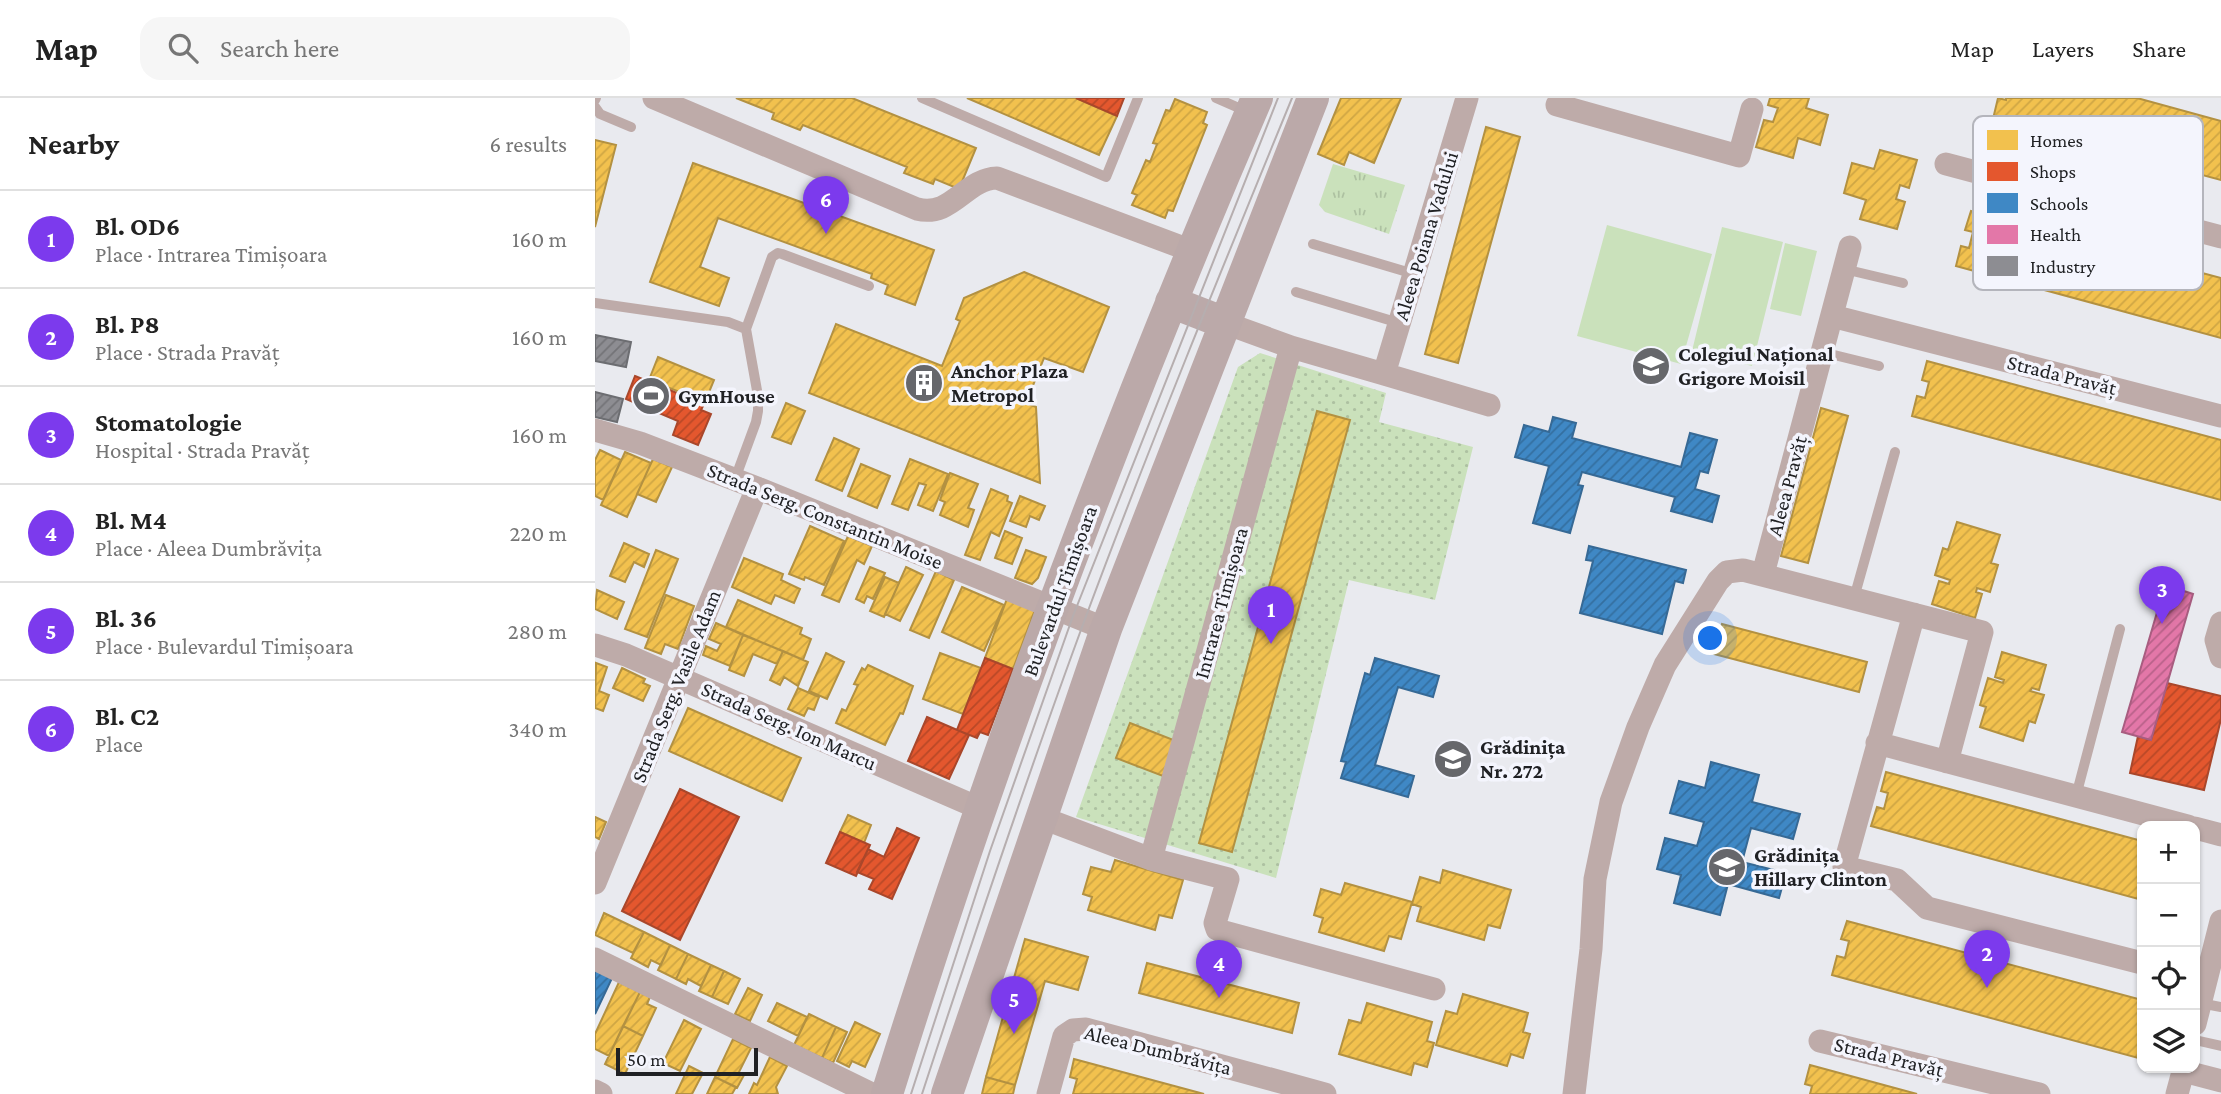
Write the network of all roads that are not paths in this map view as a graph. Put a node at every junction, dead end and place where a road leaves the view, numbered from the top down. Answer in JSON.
{"nodes":[{"id":1,"x":654,"y":98,"type":"edge"},
{"id":2,"x":922,"y":98,"type":"edge"},
{"id":3,"x":1138,"y":98,"type":"edge"},
{"id":4,"x":1216,"y":98,"type":"edge"},
{"id":5,"x":1313,"y":98,"type":"edge"},
{"id":6,"x":1467,"y":98,"type":"edge"},
{"id":7,"x":1551,"y":100,"type":"edge"},
{"id":8,"x":1254,"y":105,"type":"edge"},
{"id":9,"x":595,"y":107,"type":"edge"},
{"id":10,"x":1752,"y":109,"type":"dead end"},
{"id":11,"x":631,"y":127,"type":"dead end"},
{"id":12,"x":1946,"y":164,"type":"dead end"},
{"id":13,"x":1973,"y":171,"type":"edge"},
{"id":14,"x":2203,"y":232,"type":"edge"},
{"id":15,"x":2221,"y":237,"type":"edge"},
{"id":16,"x":1313,"y":244,"type":"dead end"},
{"id":17,"x":1850,"y":247,"type":"dead end"},
{"id":18,"x":1192,"y":251,"type":"junction"},
{"id":19,"x":1844,"y":269,"type":"junction"},
{"id":20,"x":1414,"y":274,"type":"junction"},
{"id":21,"x":1903,"y":284,"type":"dead end"},
{"id":22,"x":869,"y":286,"type":"dead end"},
{"id":23,"x":1296,"y":292,"type":"dead end"},
{"id":24,"x":1171,"y":302,"type":"junction"},
{"id":25,"x":595,"y":303,"type":"edge"},
{"id":26,"x":1832,"y":316,"type":"junction"},
{"id":27,"x":1225,"y":323,"type":"junction"},
{"id":28,"x":1399,"y":323,"type":"junction"},
{"id":29,"x":746,"y":329,"type":"junction"},
{"id":30,"x":1291,"y":346,"type":"junction"},
{"id":31,"x":1822,"y":352,"type":"junction"},
{"id":32,"x":1879,"y":366,"type":"dead end"},
{"id":33,"x":1384,"y":374,"type":"junction"},
{"id":34,"x":1489,"y":405,"type":"dead end"},
{"id":35,"x":2221,"y":416,"type":"edge"},
{"id":36,"x":595,"y":430,"type":"edge"},
{"id":37,"x":1895,"y":452,"type":"dead end"},
{"id":38,"x":735,"y":479,"type":"junction"},
{"id":39,"x":757,"y":488,"type":"junction"},
{"id":40,"x":1763,"y":575,"type":"junction"},
{"id":41,"x":1854,"y":598,"type":"junction"},
{"id":42,"x":1053,"y":608,"type":"junction"},
{"id":43,"x":1914,"y":614,"type":"junction"},
{"id":44,"x":2221,"y":623,"type":"edge"},
{"id":45,"x":1105,"y":629,"type":"junction"},
{"id":46,"x":2120,"y":629,"type":"dead end"},
{"id":47,"x":595,"y":645,"type":"edge"},
{"id":48,"x":2221,"y":657,"type":"edge"},
{"id":49,"x":679,"y":678,"type":"junction"},
{"id":50,"x":1877,"y":743,"type":"junction"},
{"id":51,"x":1947,"y":762,"type":"junction"},
{"id":52,"x":2076,"y":796,"type":"junction"},
{"id":53,"x":981,"y":809,"type":"junction"},
{"id":54,"x":1039,"y":817,"type":"junction"},
{"id":55,"x":2169,"y":821,"type":"edge"},
{"id":56,"x":2200,"y":829,"type":"edge"},
{"id":57,"x":2221,"y":835,"type":"edge"},
{"id":58,"x":1151,"y":859,"type":"junction"},
{"id":59,"x":595,"y":883,"type":"edge"},
{"id":60,"x":2221,"y":921,"type":"edge"},
{"id":61,"x":2217,"y":952,"type":"edge"},
{"id":62,"x":595,"y":959,"type":"edge"},
{"id":63,"x":2137,"y":961,"type":"edge"},
{"id":64,"x":2200,"y":977,"type":"edge"},
{"id":65,"x":1434,"y":989,"type":"dead end"},
{"id":66,"x":2205,"y":1011,"type":"edge"},
{"id":67,"x":1820,"y":1041,"type":"dead end"},
{"id":68,"x":2200,"y":1041,"type":"edge"},
{"id":69,"x":2221,"y":1046,"type":"edge"},
{"id":70,"x":2182,"y":1073,"type":"edge"},
{"id":71,"x":2196,"y":1073,"type":"edge"},
{"id":72,"x":2221,"y":1081,"type":"edge"},
{"id":73,"x":595,"y":1091,"type":"edge"},
{"id":74,"x":601,"y":1094,"type":"edge"},
{"id":75,"x":872,"y":1094,"type":"edge"},
{"id":76,"x":887,"y":1094,"type":"edge"},
{"id":77,"x":947,"y":1094,"type":"edge"},
{"id":78,"x":1048,"y":1094,"type":"edge"},
{"id":79,"x":1325,"y":1094,"type":"edge"},
{"id":80,"x":1574,"y":1094,"type":"edge"},
{"id":81,"x":2039,"y":1094,"type":"edge"},
{"id":82,"x":2177,"y":1094,"type":"edge"}],
"edges":[{"from":1,"to":18,"type":"street"},
{"from":2,"to":3,"type":"lane"},
{"from":4,"to":8,"type":"lane"},
{"from":5,"to":27,"type":"main road"},
{"from":6,"to":20,"type":"street","name":"Aleea Poiana Vadului"},
{"from":7,"to":10,"type":"street"},
{"from":8,"to":18,"type":"main road","name":"Bulevardul Timișoara"},
{"from":9,"to":11,"type":"lane"},
{"from":12,"to":13,"type":"street"},
{"from":14,"to":15,"type":"street"},
{"from":16,"to":20,"type":"lane"},
{"from":17,"to":19,"type":"street","name":"Aleea Pravăț"},
{"from":18,"to":24,"type":"main road","name":"Bulevardul Timișoara"},
{"from":19,"to":21,"type":"lane"},
{"from":19,"to":26,"type":"street","name":"Aleea Pravăț"},
{"from":20,"to":28,"type":"street","name":"Aleea Poiana Vadului"},
{"from":22,"to":29,"type":"lane"},
{"from":23,"to":28,"type":"lane"},
{"from":24,"to":27,"type":"main road"},
{"from":24,"to":42,"type":"main road","name":"Bulevardul Timișoara"},
{"from":25,"to":29,"type":"lane"},
{"from":26,"to":31,"type":"street","name":"Aleea Pravăț"},
{"from":26,"to":35,"type":"street","name":"Strada Pravăț"},
{"from":27,"to":30,"type":"street"},
{"from":27,"to":45,"type":"main road"},
{"from":28,"to":33,"type":"street","name":"Aleea Poiana Vadului"},
{"from":29,"to":38,"type":"lane"},
{"from":30,"to":33,"type":"street"},
{"from":30,"to":58,"type":"street","name":"Intrarea Timișoara"},
{"from":31,"to":32,"type":"lane"},
{"from":31,"to":40,"type":"street","name":"Aleea Pravăț"},
{"from":33,"to":34,"type":"street"},
{"from":36,"to":38,"type":"street","name":"Strada Serg. Constantin Moise"},
{"from":37,"to":41,"type":"lane"},
{"from":38,"to":39,"type":"street","name":"Strada Serg. Constantin Moise"},
{"from":39,"to":42,"type":"street","name":"Strada Serg. Constantin Moise"},
{"from":39,"to":49,"type":"street","name":"Strada Serg. Vasile Adam"},
{"from":40,"to":41,"type":"street"},
{"from":40,"to":80,"type":"street"},
{"from":41,"to":43,"type":"street"},
{"from":42,"to":45,"type":"street","name":"Strada Serg. Constantin Moise"},
{"from":42,"to":53,"type":"main road","name":"Bulevardul Timișoara"},
{"from":43,"to":50,"type":"street"},
{"from":43,"to":51,"type":"street"},
{"from":44,"to":48,"type":"street"},
{"from":45,"to":54,"type":"main road"},
{"from":46,"to":52,"type":"lane"},
{"from":47,"to":49,"type":"street","name":"Strada Serg. Ion Marcu"},
{"from":49,"to":53,"type":"street","name":"Strada Serg. Ion Marcu"},
{"from":49,"to":59,"type":"street","name":"Strada Serg. Vasile Adam"},
{"from":50,"to":51,"type":"street"},
{"from":50,"to":63,"type":"street"},
{"from":51,"to":52,"type":"street"},
{"from":52,"to":55,"type":"street"},
{"from":53,"to":76,"type":"main road","name":"Bulevardul Timișoara"},
{"from":54,"to":58,"type":"street"},
{"from":54,"to":77,"type":"main road"},
{"from":56,"to":57,"type":"street"},
{"from":58,"to":65,"type":"street"},
{"from":60,"to":61,"type":"street"},
{"from":61,"to":64,"type":"street"},
{"from":62,"to":75,"type":"street"},
{"from":64,"to":66,"type":"street"},
{"from":67,"to":81,"type":"street","name":"Strada Pravăț"},
{"from":68,"to":69,"type":"lane"},
{"from":70,"to":82,"type":"street"},
{"from":71,"to":72,"type":"street"},
{"from":73,"to":74,"type":"street"},
{"from":78,"to":79,"type":"street","name":"Aleea Dumbrăvița"}]}
